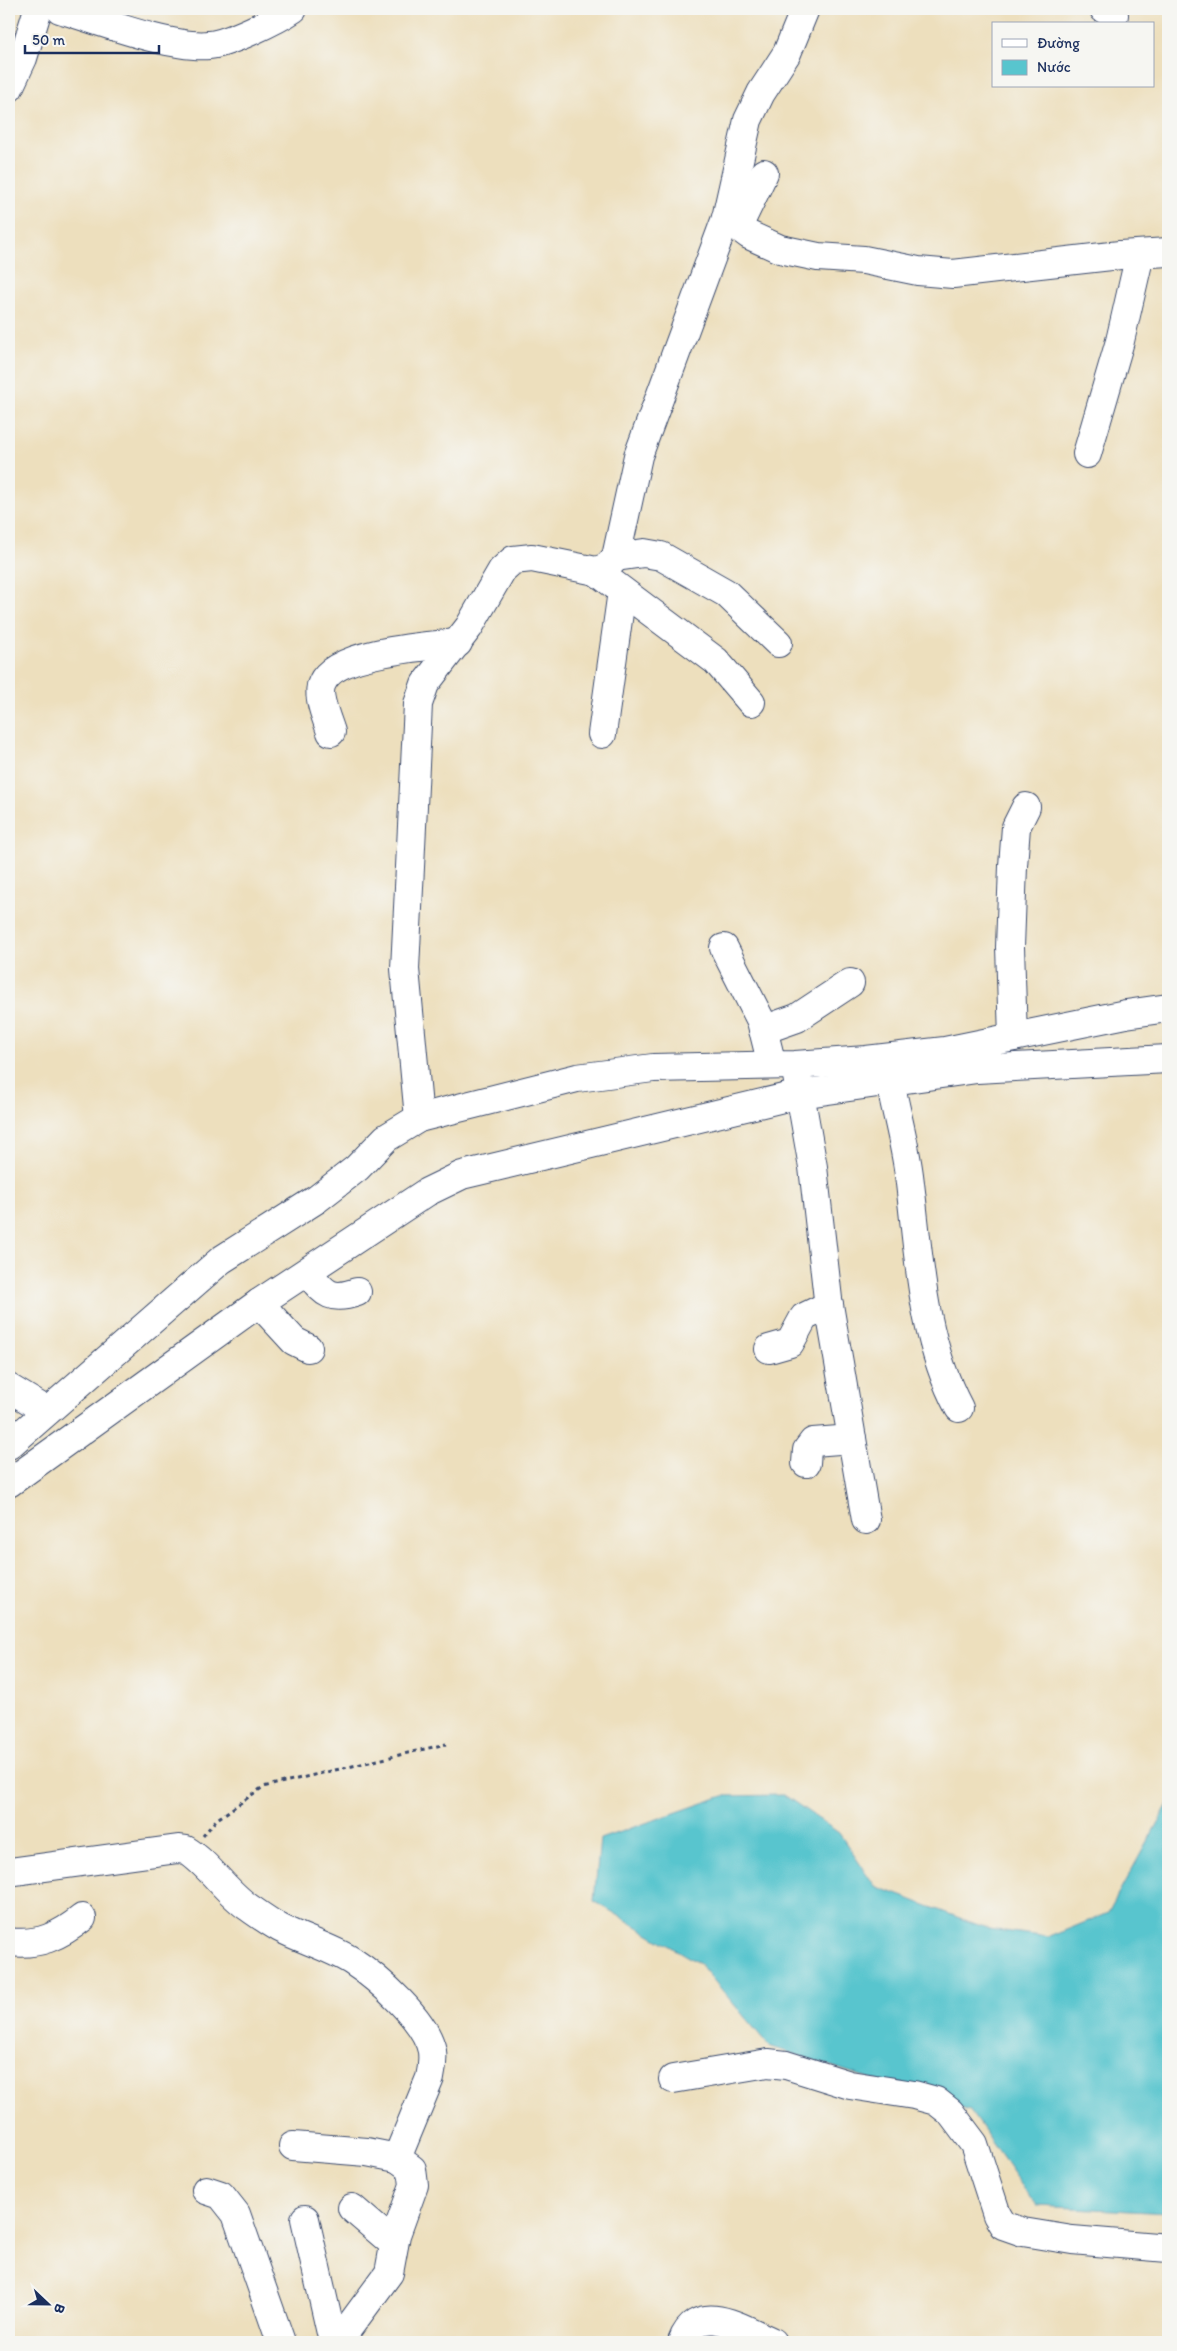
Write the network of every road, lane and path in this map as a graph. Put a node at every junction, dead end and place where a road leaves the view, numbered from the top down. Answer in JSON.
{"nodes":[{"id":1,"x":38,"y":9,"type":"edge"},
{"id":2,"x":60,"y":9,"type":"edge"},
{"id":3,"x":293,"y":9,"type":"edge"},
{"id":4,"x":805,"y":9,"type":"edge"},
{"id":5,"x":9,"y":88,"type":"edge"},
{"id":6,"x":764,"y":173,"type":"dead end"},
{"id":7,"x":732,"y":223,"type":"junction"},
{"id":8,"x":1168,"y":252,"type":"edge"},
{"id":9,"x":1138,"y":259,"type":"junction"},
{"id":10,"x":1168,"y":268,"type":"edge"},
{"id":11,"x":1087,"y":454,"type":"dead end"},
{"id":12,"x":606,"y":564,"type":"junction"},
{"id":13,"x":622,"y":591,"type":"junction"},
{"id":14,"x":458,"y":642,"type":"junction"},
{"id":15,"x":778,"y":643,"type":"dead end"},
{"id":16,"x":751,"y":702,"type":"dead end"},
{"id":17,"x":330,"y":732,"type":"dead end"},
{"id":18,"x":602,"y":734,"type":"dead end"},
{"id":19,"x":1026,"y":807,"type":"dead end"},
{"id":20,"x":724,"y":948,"type":"dead end"},
{"id":21,"x":850,"y":983,"type":"dead end"},
{"id":22,"x":1168,"y":1008,"type":"edge"},
{"id":23,"x":763,"y":1030,"type":"junction"},
{"id":24,"x":1013,"y":1037,"type":"junction"},
{"id":25,"x":1168,"y":1059,"type":"edge"},
{"id":26,"x":793,"y":1077,"type":"junction"},
{"id":27,"x":890,"y":1081,"type":"junction"},
{"id":28,"x":419,"y":1118,"type":"junction"},
{"id":29,"x":307,"y":1272,"type":"junction"},
{"id":30,"x":357,"y":1292,"type":"dead end"},
{"id":31,"x":259,"y":1303,"type":"junction"},
{"id":32,"x":829,"y":1306,"type":"junction"},
{"id":33,"x":308,"y":1348,"type":"dead end"},
{"id":34,"x":769,"y":1350,"type":"dead end"},
{"id":35,"x":9,"y":1388,"type":"edge"},
{"id":36,"x":958,"y":1408,"type":"dead end"},
{"id":37,"x":47,"y":1411,"type":"junction"},
{"id":38,"x":852,"y":1439,"type":"junction"},
{"id":39,"x":9,"y":1445,"type":"edge"},
{"id":40,"x":806,"y":1463,"type":"dead end"},
{"id":41,"x":9,"y":1483,"type":"edge"},
{"id":42,"x":866,"y":1520,"type":"dead end"},
{"id":43,"x":446,"y":1744,"type":"dead end"},
{"id":44,"x":191,"y":1853,"type":"junction"},
{"id":45,"x":9,"y":1872,"type":"edge"},
{"id":46,"x":82,"y":1918,"type":"dead end"},
{"id":47,"x":9,"y":1942,"type":"edge"},
{"id":48,"x":673,"y":2078,"type":"dead end"},
{"id":49,"x":293,"y":2146,"type":"dead end"},
{"id":50,"x":397,"y":2158,"type":"junction"},
{"id":51,"x":206,"y":2190,"type":"dead end"},
{"id":52,"x":352,"y":2208,"type":"dead end"},
{"id":53,"x":305,"y":2219,"type":"dead end"},
{"id":54,"x":394,"y":2244,"type":"junction"},
{"id":55,"x":1168,"y":2248,"type":"edge"},
{"id":56,"x":281,"y":2342,"type":"edge"},
{"id":57,"x":333,"y":2342,"type":"edge"},
{"id":58,"x":338,"y":2342,"type":"edge"},
{"id":59,"x":682,"y":2342,"type":"edge"},
{"id":60,"x":773,"y":2342,"type":"edge"}],
"edges":[{"from":1,"to":5,"type":"street"},
{"from":2,"to":3,"type":"street"},
{"from":4,"to":7,"type":"street"},
{"from":6,"to":7,"type":"street"},
{"from":7,"to":9,"type":"street"},
{"from":7,"to":12,"type":"street"},
{"from":8,"to":9,"type":"street"},
{"from":9,"to":10,"type":"street"},
{"from":9,"to":11,"type":"street"},
{"from":12,"to":13,"type":"street"},
{"from":12,"to":14,"type":"street"},
{"from":12,"to":15,"type":"street"},
{"from":13,"to":16,"type":"street"},
{"from":13,"to":18,"type":"street"},
{"from":14,"to":17,"type":"street"},
{"from":14,"to":28,"type":"street"},
{"from":19,"to":24,"type":"street"},
{"from":20,"to":23,"type":"street"},
{"from":21,"to":23,"type":"street"},
{"from":22,"to":24,"type":"street"},
{"from":23,"to":26,"type":"street"},
{"from":24,"to":26,"type":"street"},
{"from":25,"to":27,"type":"street"},
{"from":26,"to":27,"type":"street"},
{"from":26,"to":28,"type":"street"},
{"from":26,"to":29,"type":"street"},
{"from":26,"to":32,"type":"street"},
{"from":27,"to":36,"type":"street"},
{"from":28,"to":37,"type":"street"},
{"from":29,"to":30,"type":"street"},
{"from":29,"to":31,"type":"street"},
{"from":31,"to":33,"type":"street"},
{"from":31,"to":41,"type":"street"},
{"from":32,"to":34,"type":"street"},
{"from":32,"to":38,"type":"street"},
{"from":35,"to":37,"type":"street"},
{"from":37,"to":39,"type":"street"},
{"from":38,"to":40,"type":"street"},
{"from":38,"to":42,"type":"street"},
{"from":43,"to":44,"type":"path"},
{"from":44,"to":45,"type":"street"},
{"from":44,"to":50,"type":"street"},
{"from":46,"to":47,"type":"street"},
{"from":48,"to":55,"type":"street"},
{"from":49,"to":50,"type":"street"},
{"from":50,"to":54,"type":"street"},
{"from":51,"to":56,"type":"street"},
{"from":52,"to":54,"type":"street"},
{"from":53,"to":57,"type":"street"},
{"from":54,"to":58,"type":"street"},
{"from":59,"to":60,"type":"street"}]}
